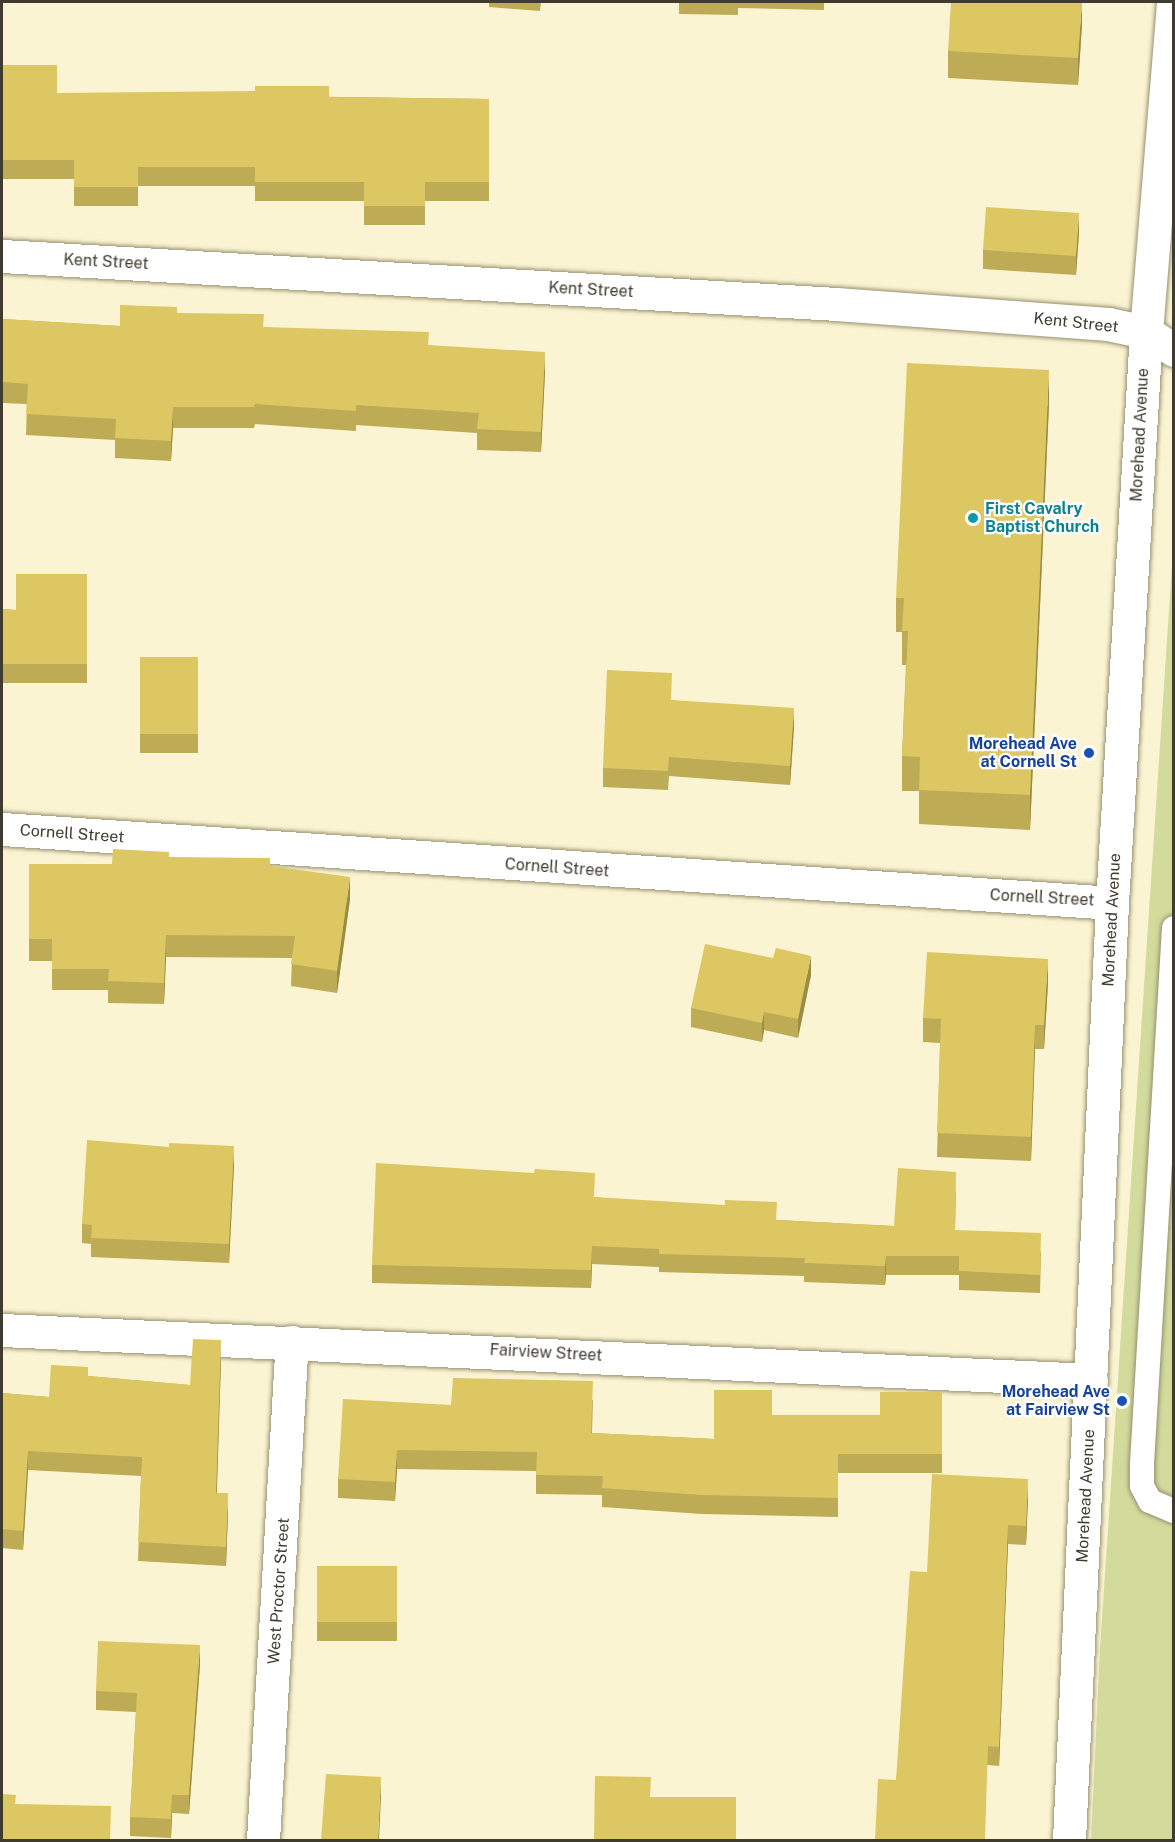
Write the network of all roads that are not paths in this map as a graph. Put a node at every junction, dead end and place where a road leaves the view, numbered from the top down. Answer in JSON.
{"nodes":[{"id":1,"x":1173,"y":2,"type":"edge"},
{"id":2,"x":2,"y":256,"type":"edge"},
{"id":3,"x":1146,"y":332,"type":"junction"},
{"id":4,"x":1173,"y":350,"type":"edge"},
{"id":5,"x":2,"y":829,"type":"edge"},
{"id":6,"x":1113,"y":903,"type":"junction"},
{"id":7,"x":1173,"y":928,"type":"edge"},
{"id":8,"x":1170,"y":1055,"type":"edge"},
{"id":9,"x":2,"y":1329,"type":"edge"},
{"id":10,"x":292,"y":1342,"type":"junction"},
{"id":11,"x":1091,"y":1380,"type":"junction"},
{"id":12,"x":1173,"y":1511,"type":"edge"},
{"id":13,"x":264,"y":1840,"type":"edge"},
{"id":14,"x":1069,"y":1840,"type":"edge"}],
"edges":[{"from":1,"to":3,"type":"street","name":"Morehead Avenue"},
{"from":2,"to":3,"type":"street","name":"Kent Street"},
{"from":3,"to":4,"type":"street","name":"Kent Street"},
{"from":3,"to":6,"type":"street","name":"Morehead Avenue"},
{"from":5,"to":6,"type":"street","name":"Cornell Street"},
{"from":6,"to":11,"type":"street","name":"Morehead Avenue"},
{"from":7,"to":8,"type":"lane"},
{"from":8,"to":12,"type":"lane"},
{"from":9,"to":10,"type":"street","name":"Fairview Street"},
{"from":10,"to":11,"type":"street","name":"Fairview Street"},
{"from":10,"to":13,"type":"street","name":"West Proctor Street"},
{"from":11,"to":14,"type":"street","name":"Morehead Avenue"}]}
